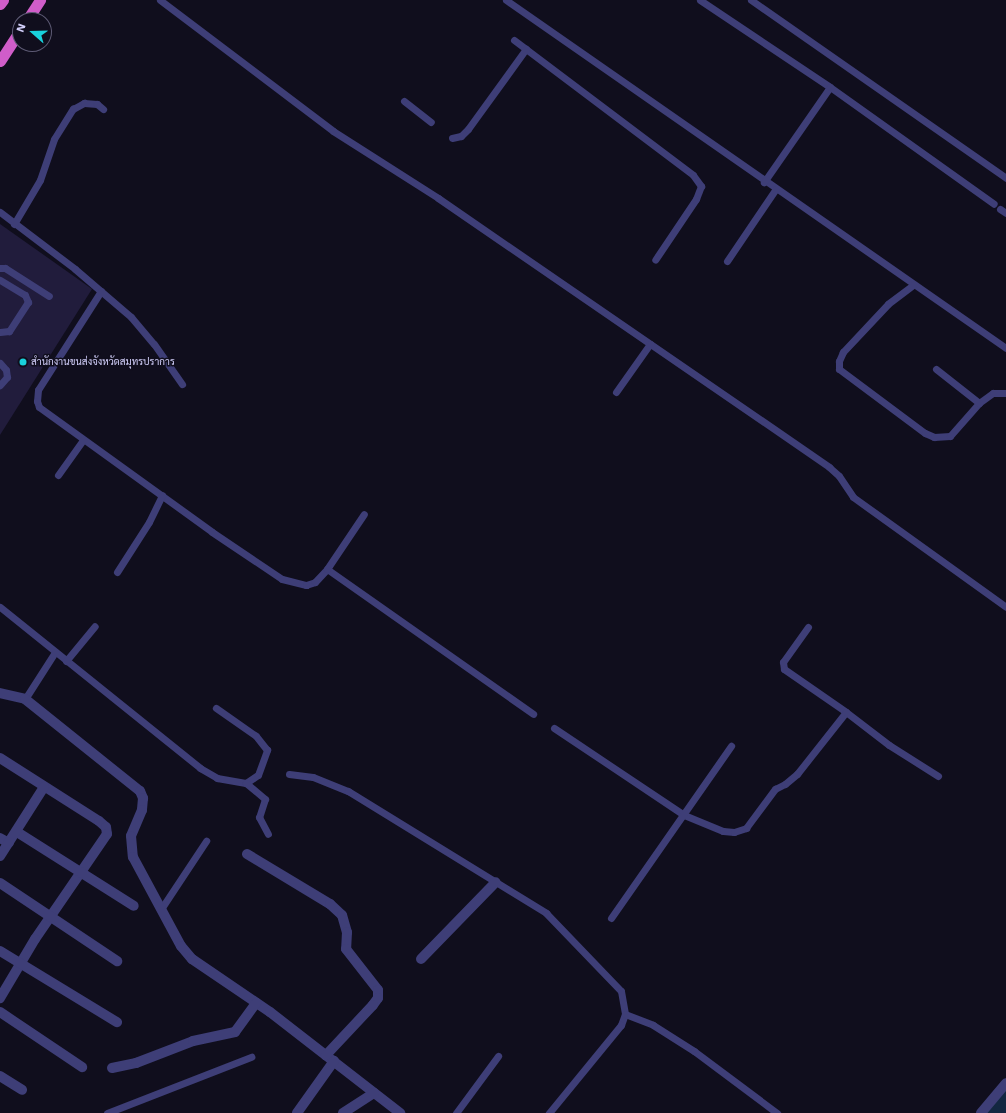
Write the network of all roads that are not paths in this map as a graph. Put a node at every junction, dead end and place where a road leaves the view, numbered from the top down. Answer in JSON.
{"nodes":[{"id":1,"x":3,"y":0,"type":"edge"},
{"id":2,"x":40,"y":0,"type":"edge"},
{"id":3,"x":160,"y":0,"type":"edge"},
{"id":4,"x":506,"y":0,"type":"edge"},
{"id":5,"x":700,"y":0,"type":"edge"},
{"id":6,"x":751,"y":0,"type":"edge"},
{"id":7,"x":0,"y":4,"type":"edge"},
{"id":8,"x":32,"y":12,"type":"edge"},
{"id":9,"x":514,"y":40,"type":"dead end"},
{"id":10,"x":12,"y":42,"type":"edge"},
{"id":11,"x":526,"y":49,"type":"junction"},
{"id":12,"x":0,"y":61,"type":"edge"},
{"id":13,"x":830,"y":87,"type":"junction"},
{"id":14,"x":404,"y":101,"type":"dead end"},
{"id":15,"x":104,"y":109,"type":"dead end"},
{"id":16,"x":431,"y":122,"type":"dead end"},
{"id":17,"x":452,"y":138,"type":"dead end"},
{"id":18,"x":1006,"y":178,"type":"edge"},
{"id":19,"x":764,"y":182,"type":"junction"},
{"id":20,"x":775,"y":190,"type":"junction"},
{"id":21,"x":1000,"y":208,"type":"edge"},
{"id":22,"x":0,"y":212,"type":"edge"},
{"id":23,"x":14,"y":224,"type":"junction"},
{"id":24,"x":655,"y":260,"type":"dead end"},
{"id":25,"x":727,"y":261,"type":"dead end"},
{"id":26,"x":0,"y":268,"type":"edge"},
{"id":27,"x":0,"y":280,"type":"edge"},
{"id":28,"x":913,"y":285,"type":"junction"},
{"id":29,"x":101,"y":291,"type":"junction"},
{"id":30,"x":49,"y":296,"type":"dead end"},
{"id":31,"x":0,"y":332,"type":"edge"},
{"id":32,"x":650,"y":344,"type":"junction"},
{"id":33,"x":1006,"y":348,"type":"edge"},
{"id":34,"x":0,"y":363,"type":"edge"},
{"id":35,"x":936,"y":369,"type":"dead end"},
{"id":36,"x":182,"y":384,"type":"dead end"},
{"id":37,"x":0,"y":385,"type":"edge"},
{"id":38,"x":616,"y":392,"type":"dead end"},
{"id":39,"x":1006,"y":393,"type":"edge"},
{"id":40,"x":979,"y":403,"type":"junction"},
{"id":41,"x":83,"y":440,"type":"junction"},
{"id":42,"x":58,"y":475,"type":"dead end"},
{"id":43,"x":162,"y":495,"type":"junction"},
{"id":44,"x":364,"y":514,"type":"dead end"},
{"id":45,"x":327,"y":569,"type":"junction"},
{"id":46,"x":117,"y":572,"type":"dead end"},
{"id":47,"x":0,"y":607,"type":"edge"},
{"id":48,"x":1006,"y":607,"type":"edge"},
{"id":49,"x":95,"y":626,"type":"dead end"},
{"id":50,"x":808,"y":627,"type":"dead end"},
{"id":51,"x":55,"y":652,"type":"junction"},
{"id":52,"x":66,"y":661,"type":"junction"},
{"id":53,"x":0,"y":693,"type":"edge"},
{"id":54,"x":24,"y":699,"type":"junction"},
{"id":55,"x":216,"y":708,"type":"dead end"},
{"id":56,"x":846,"y":712,"type":"junction"},
{"id":57,"x":533,"y":714,"type":"dead end"},
{"id":58,"x":554,"y":728,"type":"dead end"},
{"id":59,"x":731,"y":746,"type":"dead end"},
{"id":60,"x":0,"y":758,"type":"edge"},
{"id":61,"x":289,"y":774,"type":"dead end"},
{"id":62,"x":938,"y":776,"type":"dead end"},
{"id":63,"x":246,"y":783,"type":"junction"},
{"id":64,"x":44,"y":787,"type":"junction"},
{"id":65,"x":684,"y":815,"type":"junction"},
{"id":66,"x":17,"y":832,"type":"junction"},
{"id":67,"x":268,"y":834,"type":"dead end"},
{"id":68,"x":4,"y":840,"type":"edge"},
{"id":69,"x":206,"y":841,"type":"dead end"},
{"id":70,"x":247,"y":854,"type":"dead end"},
{"id":71,"x":0,"y":856,"type":"edge"},
{"id":72,"x":82,"y":873,"type":"junction"},
{"id":73,"x":496,"y":882,"type":"junction"},
{"id":74,"x":0,"y":883,"type":"edge"},
{"id":75,"x":134,"y":906,"type":"dead end"},
{"id":76,"x":161,"y":909,"type":"junction"},
{"id":77,"x":50,"y":917,"type":"junction"},
{"id":78,"x":611,"y":918,"type":"dead end"},
{"id":79,"x":0,"y":951,"type":"edge"},
{"id":80,"x":421,"y":959,"type":"dead end"},
{"id":81,"x":117,"y":961,"type":"dead end"},
{"id":82,"x":21,"y":965,"type":"junction"},
{"id":83,"x":0,"y":998,"type":"edge"},
{"id":84,"x":256,"y":1003,"type":"junction"},
{"id":85,"x":0,"y":1012,"type":"edge"},
{"id":86,"x":626,"y":1014,"type":"junction"},
{"id":87,"x":117,"y":1022,"type":"dead end"},
{"id":88,"x":326,"y":1055,"type":"junction"},
{"id":89,"x":498,"y":1056,"type":"dead end"},
{"id":90,"x":251,"y":1057,"type":"dead end"},
{"id":91,"x":334,"y":1061,"type":"junction"},
{"id":92,"x":82,"y":1067,"type":"dead end"},
{"id":93,"x":112,"y":1068,"type":"dead end"},
{"id":94,"x":0,"y":1076,"type":"edge"},
{"id":95,"x":1006,"y":1083,"type":"edge"},
{"id":96,"x":22,"y":1090,"type":"dead end"},
{"id":97,"x":374,"y":1093,"type":"junction"},
{"id":98,"x":107,"y":1113,"type":"edge"},
{"id":99,"x":297,"y":1113,"type":"edge"},
{"id":100,"x":343,"y":1113,"type":"edge"},
{"id":101,"x":400,"y":1113,"type":"edge"},
{"id":102,"x":456,"y":1113,"type":"edge"},
{"id":103,"x":549,"y":1113,"type":"edge"},
{"id":104,"x":777,"y":1113,"type":"edge"},
{"id":105,"x":981,"y":1113,"type":"edge"}],
"edges":[{"from":1,"to":7,"type":"highway"},
{"from":2,"to":8,"type":"highway"},
{"from":3,"to":32,"type":"lane"},
{"from":4,"to":19,"type":"lane"},
{"from":5,"to":13,"type":"lane"},
{"from":6,"to":18,"type":"lane"},
{"from":9,"to":11,"type":"lane"},
{"from":10,"to":12,"type":"highway"},
{"from":11,"to":17,"type":"lane"},
{"from":11,"to":24,"type":"lane"},
{"from":13,"to":19,"type":"lane"},
{"from":13,"to":21,"type":"lane"},
{"from":14,"to":16,"type":"lane"},
{"from":15,"to":23,"type":"lane"},
{"from":19,"to":20,"type":"lane"},
{"from":20,"to":25,"type":"lane"},
{"from":20,"to":28,"type":"lane"},
{"from":22,"to":23,"type":"lane"},
{"from":23,"to":29,"type":"lane"},
{"from":26,"to":30,"type":"lane"},
{"from":27,"to":31,"type":"lane"},
{"from":28,"to":33,"type":"lane"},
{"from":28,"to":40,"type":"lane"},
{"from":29,"to":36,"type":"lane"},
{"from":29,"to":41,"type":"lane"},
{"from":32,"to":38,"type":"lane"},
{"from":32,"to":48,"type":"lane"},
{"from":34,"to":37,"type":"lane"},
{"from":35,"to":40,"type":"lane"},
{"from":39,"to":40,"type":"lane"},
{"from":41,"to":42,"type":"lane"},
{"from":41,"to":43,"type":"lane"},
{"from":43,"to":45,"type":"lane"},
{"from":43,"to":46,"type":"lane"},
{"from":44,"to":45,"type":"lane"},
{"from":45,"to":57,"type":"lane"},
{"from":47,"to":51,"type":"lane"},
{"from":49,"to":52,"type":"lane"},
{"from":50,"to":56,"type":"lane"},
{"from":51,"to":52,"type":"lane"},
{"from":51,"to":54,"type":"lane"},
{"from":52,"to":63,"type":"lane"},
{"from":53,"to":54,"type":"street"},
{"from":54,"to":76,"type":"street"},
{"from":55,"to":63,"type":"lane"},
{"from":56,"to":62,"type":"lane"},
{"from":56,"to":65,"type":"lane"},
{"from":58,"to":65,"type":"lane"},
{"from":59,"to":65,"type":"lane"},
{"from":60,"to":64,"type":"street"},
{"from":61,"to":73,"type":"lane"},
{"from":63,"to":67,"type":"lane"},
{"from":64,"to":66,"type":"street"},
{"from":64,"to":72,"type":"street"},
{"from":65,"to":78,"type":"lane"},
{"from":66,"to":68,"type":"street"},
{"from":66,"to":72,"type":"street"},
{"from":68,"to":71,"type":"street"},
{"from":69,"to":76,"type":"lane"},
{"from":70,"to":88,"type":"street"},
{"from":72,"to":75,"type":"street"},
{"from":72,"to":77,"type":"street"},
{"from":73,"to":80,"type":"street"},
{"from":73,"to":86,"type":"lane"},
{"from":74,"to":77,"type":"street"},
{"from":76,"to":84,"type":"street"},
{"from":77,"to":81,"type":"street"},
{"from":77,"to":82,"type":"street"},
{"from":79,"to":82,"type":"street"},
{"from":82,"to":83,"type":"street"},
{"from":82,"to":87,"type":"street"},
{"from":84,"to":88,"type":"street"},
{"from":84,"to":93,"type":"street"},
{"from":85,"to":92,"type":"street"},
{"from":86,"to":103,"type":"lane"},
{"from":86,"to":104,"type":"lane"},
{"from":88,"to":91,"type":"street"},
{"from":89,"to":102,"type":"lane"},
{"from":90,"to":98,"type":"lane"},
{"from":91,"to":97,"type":"street"},
{"from":91,"to":99,"type":"street"},
{"from":94,"to":96,"type":"street"},
{"from":95,"to":105,"type":"street"},
{"from":97,"to":100,"type":"street"},
{"from":97,"to":101,"type":"street"}]}
